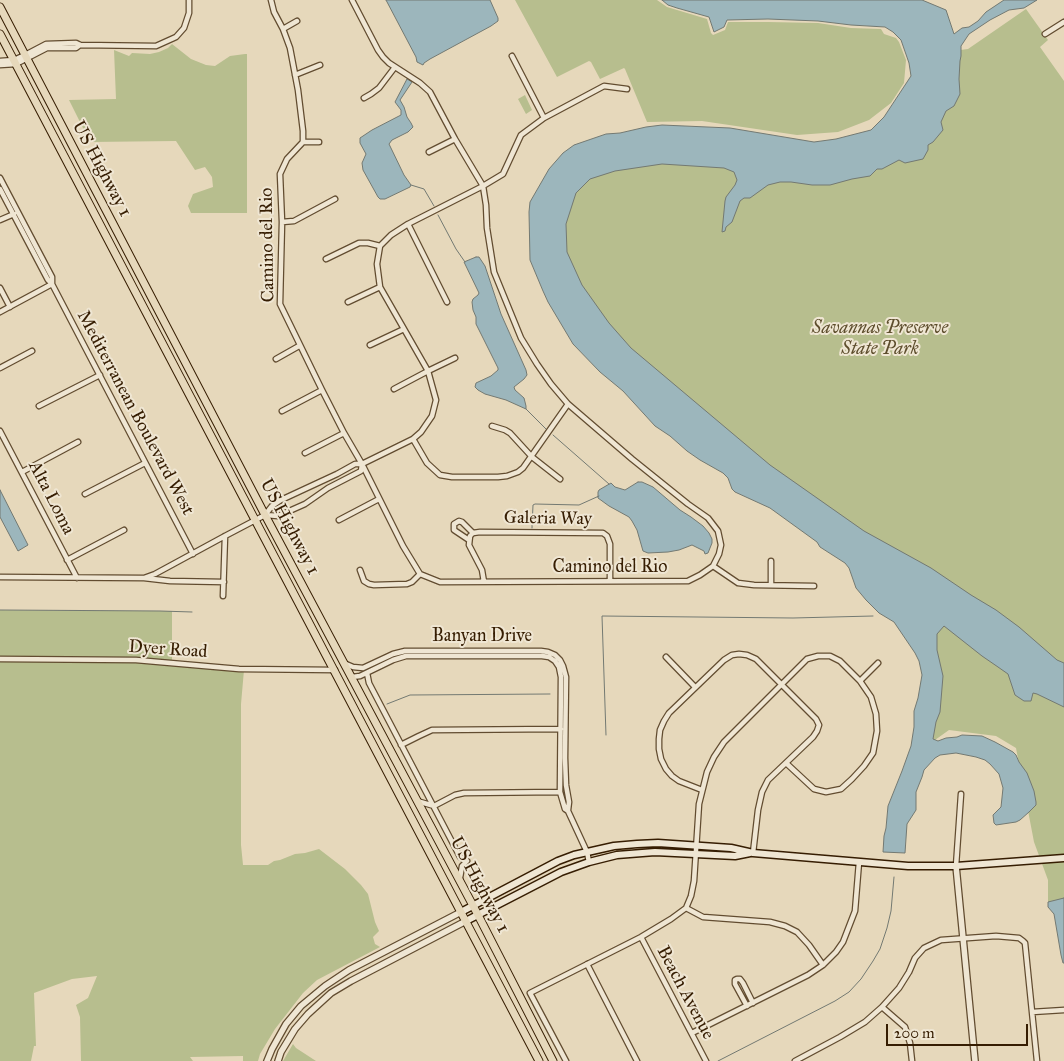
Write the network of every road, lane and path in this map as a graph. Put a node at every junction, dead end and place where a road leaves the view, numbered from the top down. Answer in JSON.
{"nodes":[{"id":1,"x":189,"y":0,"type":"edge"},
{"id":2,"x":271,"y":0,"type":"edge"},
{"id":3,"x":352,"y":0,"type":"edge"},
{"id":4,"x":0,"y":7,"type":"edge"},
{"id":5,"x":298,"y":22,"type":"dead end"},
{"id":6,"x":1064,"y":22,"type":"edge"},
{"id":7,"x":283,"y":29,"type":"junction"},
{"id":8,"x":0,"y":34,"type":"edge"},
{"id":9,"x":1045,"y":34,"type":"dead end"},
{"id":10,"x":512,"y":56,"type":"dead end"},
{"id":11,"x":26,"y":57,"type":"junction"},
{"id":12,"x":0,"y":60,"type":"edge"},
{"id":13,"x":15,"y":62,"type":"junction"},
{"id":14,"x":0,"y":65,"type":"edge"},
{"id":15,"x":320,"y":65,"type":"dead end"},
{"id":16,"x":395,"y":67,"type":"junction"},
{"id":17,"x":295,"y":75,"type":"junction"},
{"id":18,"x":627,"y":89,"type":"dead end"},
{"id":19,"x":364,"y":98,"type":"dead end"},
{"id":20,"x":544,"y":118,"type":"junction"},
{"id":21,"x":455,"y":139,"type":"junction"},
{"id":22,"x":303,"y":142,"type":"junction"},
{"id":23,"x":319,"y":142,"type":"dead end"},
{"id":24,"x":429,"y":152,"type":"dead end"},
{"id":25,"x":0,"y":178,"type":"edge"},
{"id":26,"x":482,"y":186,"type":"junction"},
{"id":27,"x":0,"y":189,"type":"edge"},
{"id":28,"x":335,"y":199,"type":"dead end"},
{"id":29,"x":16,"y":213,"type":"junction"},
{"id":30,"x":0,"y":220,"type":"edge"},
{"id":31,"x":282,"y":222,"type":"junction"},
{"id":32,"x":408,"y":224,"type":"junction"},
{"id":33,"x":380,"y":246,"type":"junction"},
{"id":34,"x":326,"y":259,"type":"dead end"},
{"id":35,"x":52,"y":284,"type":"junction"},
{"id":36,"x":380,"y":287,"type":"junction"},
{"id":37,"x":0,"y":288,"type":"edge"},
{"id":38,"x":348,"y":302,"type":"dead end"},
{"id":39,"x":448,"y":302,"type":"dead end"},
{"id":40,"x":10,"y":307,"type":"junction"},
{"id":41,"x":0,"y":312,"type":"edge"},
{"id":42,"x":147,"y":315,"type":"junction"},
{"id":43,"x":165,"y":323,"type":"junction"},
{"id":44,"x":404,"y":329,"type":"junction"},
{"id":45,"x":156,"y":331,"type":"junction"},
{"id":46,"x":174,"y":340,"type":"junction"},
{"id":47,"x":370,"y":345,"type":"dead end"},
{"id":48,"x":300,"y":346,"type":"junction"},
{"id":49,"x":32,"y":351,"type":"dead end"},
{"id":50,"x":455,"y":358,"type":"dead end"},
{"id":51,"x":276,"y":359,"type":"dead end"},
{"id":52,"x":0,"y":368,"type":"edge"},
{"id":53,"x":428,"y":371,"type":"junction"},
{"id":54,"x":100,"y":374,"type":"junction"},
{"id":55,"x":394,"y":389,"type":"dead end"},
{"id":56,"x":322,"y":390,"type":"junction"},
{"id":57,"x":568,"y":404,"type":"junction"},
{"id":58,"x":39,"y":406,"type":"dead end"},
{"id":59,"x":282,"y":411,"type":"dead end"},
{"id":60,"x":492,"y":426,"type":"dead end"},
{"id":61,"x":0,"y":431,"type":"edge"},
{"id":62,"x":344,"y":432,"type":"junction"},
{"id":63,"x":413,"y":439,"type":"junction"},
{"id":64,"x":78,"y":442,"type":"dead end"},
{"id":65,"x":305,"y":453,"type":"dead end"},
{"id":66,"x":532,"y":457,"type":"junction"},
{"id":67,"x":145,"y":463,"type":"junction"},
{"id":68,"x":362,"y":464,"type":"junction"},
{"id":69,"x":22,"y":472,"type":"junction"},
{"id":70,"x":560,"y":479,"type":"dead end"},
{"id":71,"x":85,"y":494,"type":"dead end"},
{"id":72,"x":379,"y":500,"type":"junction"},
{"id":73,"x":265,"y":516,"type":"junction"},
{"id":74,"x":339,"y":520,"type":"dead end"},
{"id":75,"x":254,"y":521,"type":"junction"},
{"id":76,"x":124,"y":530,"type":"dead end"},
{"id":77,"x":473,"y":533,"type":"junction"},
{"id":78,"x":225,"y":536,"type":"junction"},
{"id":79,"x":469,"y":540,"type":"junction"},
{"id":80,"x":193,"y":554,"type":"junction"},
{"id":81,"x":67,"y":560,"type":"junction"},
{"id":82,"x":771,"y":561,"type":"dead end"},
{"id":83,"x":713,"y":566,"type":"junction"},
{"id":84,"x":360,"y":570,"type":"dead end"},
{"id":85,"x":420,"y":574,"type":"junction"},
{"id":86,"x":0,"y":577,"type":"edge"},
{"id":87,"x":77,"y":578,"type":"junction"},
{"id":88,"x":144,"y":578,"type":"junction"},
{"id":89,"x":610,"y":581,"type":"junction"},
{"id":90,"x":224,"y":582,"type":"junction"},
{"id":91,"x":484,"y":582,"type":"junction"},
{"id":92,"x":771,"y":585,"type":"junction"},
{"id":93,"x":814,"y":586,"type":"dead end"},
{"id":94,"x":223,"y":596,"type":"dead end"},
{"id":95,"x":327,"y":656,"type":"junction"},
{"id":96,"x":666,"y":657,"type":"dead end"},
{"id":97,"x":0,"y":659,"type":"edge"},
{"id":98,"x":344,"y":663,"type":"junction"},
{"id":99,"x":878,"y":663,"type":"dead end"},
{"id":100,"x":376,"y":666,"type":"junction"},
{"id":101,"x":335,"y":670,"type":"junction"},
{"id":102,"x":367,"y":673,"type":"junction"},
{"id":103,"x":352,"y":677,"type":"junction"},
{"id":104,"x":860,"y":681,"type":"junction"},
{"id":105,"x":781,"y":684,"type":"junction"},
{"id":106,"x":695,"y":687,"type":"junction"},
{"id":107,"x":358,"y":690,"type":"junction"},
{"id":108,"x":563,"y":699,"type":"junction"},
{"id":109,"x":561,"y":730,"type":"junction"},
{"id":110,"x":401,"y":746,"type":"junction"},
{"id":111,"x":786,"y":763,"type":"junction"},
{"id":112,"x":702,"y":790,"type":"junction"},
{"id":113,"x":560,"y":792,"type":"junction"},
{"id":114,"x":961,"y":794,"type":"dead end"},
{"id":115,"x":417,"y":801,"type":"junction"},
{"id":116,"x":434,"y":806,"type":"junction"},
{"id":117,"x":568,"y":811,"type":"junction"},
{"id":118,"x":696,"y":846,"type":"junction"},
{"id":119,"x":587,"y":852,"type":"junction"},
{"id":120,"x":753,"y":853,"type":"junction"},
{"id":121,"x":696,"y":854,"type":"junction"},
{"id":122,"x":1064,"y":858,"type":"edge"},
{"id":123,"x":589,"y":862,"type":"junction"},
{"id":124,"x":859,"y":862,"type":"junction"},
{"id":125,"x":956,"y":866,"type":"junction"},
{"id":126,"x":459,"y":880,"type":"junction"},
{"id":127,"x":473,"y":906,"type":"junction"},
{"id":128,"x":686,"y":908,"type":"junction"},
{"id":129,"x":461,"y":912,"type":"junction"},
{"id":130,"x":478,"y":915,"type":"junction"},
{"id":131,"x":466,"y":921,"type":"junction"},
{"id":132,"x":641,"y":937,"type":"junction"},
{"id":133,"x":963,"y":938,"type":"junction"},
{"id":134,"x":587,"y":964,"type":"junction"},
{"id":135,"x":823,"y":965,"type":"junction"},
{"id":136,"x":753,"y":1003,"type":"junction"},
{"id":137,"x":747,"y":1006,"type":"junction"},
{"id":138,"x":882,"y":1007,"type":"junction"},
{"id":139,"x":1064,"y":1010,"type":"edge"},
{"id":140,"x":1032,"y":1012,"type":"junction"},
{"id":141,"x":692,"y":1033,"type":"junction"},
{"id":142,"x":267,"y":1061,"type":"edge"},
{"id":143,"x":278,"y":1061,"type":"edge"},
{"id":144,"x":539,"y":1061,"type":"edge"},
{"id":145,"x":554,"y":1061,"type":"edge"},
{"id":146,"x":566,"y":1061,"type":"edge"},
{"id":147,"x":637,"y":1061,"type":"edge"},
{"id":148,"x":706,"y":1061,"type":"edge"},
{"id":149,"x":795,"y":1061,"type":"edge"},
{"id":150,"x":912,"y":1061,"type":"edge"},
{"id":151,"x":975,"y":1061,"type":"edge"},
{"id":152,"x":1037,"y":1061,"type":"edge"}],
"edges":[{"from":1,"to":11,"type":"street"},
{"from":2,"to":7,"type":"street"},
{"from":3,"to":16,"type":"street"},
{"from":4,"to":11,"type":"main road","name":"US Highway 1"},
{"from":5,"to":7,"type":"street"},
{"from":6,"to":9,"type":"street"},
{"from":7,"to":17,"type":"street"},
{"from":8,"to":13,"type":"main road","name":"US Highway 1"},
{"from":10,"to":20,"type":"street"},
{"from":11,"to":13,"type":"street"},
{"from":11,"to":43,"type":"main road","name":"US Highway 1"},
{"from":12,"to":13,"type":"street"},
{"from":13,"to":14,"type":"street"},
{"from":13,"to":42,"type":"main road","name":"US Highway 1"},
{"from":15,"to":17,"type":"street"},
{"from":16,"to":19,"type":"street"},
{"from":16,"to":21,"type":"street"},
{"from":17,"to":22,"type":"street"},
{"from":18,"to":20,"type":"street"},
{"from":20,"to":26,"type":"street"},
{"from":21,"to":24,"type":"street"},
{"from":21,"to":26,"type":"street"},
{"from":22,"to":23,"type":"street"},
{"from":22,"to":31,"type":"street","name":"Camino del Rio"},
{"from":25,"to":29,"type":"street","name":"Mediterranean Boulevard West"},
{"from":26,"to":32,"type":"street"},
{"from":26,"to":57,"type":"street"},
{"from":27,"to":29,"type":"street","name":"Mediterranean Boulevard West"},
{"from":28,"to":31,"type":"street"},
{"from":29,"to":30,"type":"street"},
{"from":29,"to":35,"type":"street","name":"Mediterranean Boulevard West"},
{"from":31,"to":48,"type":"street","name":"Camino del Rio"},
{"from":32,"to":33,"type":"street"},
{"from":32,"to":39,"type":"street"},
{"from":33,"to":34,"type":"street"},
{"from":33,"to":36,"type":"street"},
{"from":35,"to":40,"type":"street"},
{"from":35,"to":54,"type":"street","name":"Mediterranean Boulevard West"},
{"from":36,"to":38,"type":"street"},
{"from":36,"to":44,"type":"street"},
{"from":37,"to":40,"type":"street"},
{"from":40,"to":41,"type":"street"},
{"from":42,"to":43,"type":"main road"},
{"from":42,"to":45,"type":"main road","name":"US Highway 1"},
{"from":43,"to":46,"type":"main road","name":"US Highway 1"},
{"from":44,"to":47,"type":"street"},
{"from":44,"to":53,"type":"street"},
{"from":45,"to":46,"type":"main road"},
{"from":45,"to":75,"type":"main road","name":"US Highway 1"},
{"from":46,"to":73,"type":"main road","name":"US Highway 1"},
{"from":48,"to":51,"type":"street"},
{"from":48,"to":56,"type":"street","name":"Camino del Rio"},
{"from":49,"to":52,"type":"street"},
{"from":50,"to":53,"type":"street"},
{"from":53,"to":55,"type":"street"},
{"from":53,"to":63,"type":"street"},
{"from":54,"to":58,"type":"street"},
{"from":54,"to":67,"type":"street","name":"Mediterranean Boulevard West"},
{"from":56,"to":59,"type":"street"},
{"from":56,"to":62,"type":"street","name":"Camino del Rio"},
{"from":57,"to":66,"type":"street"},
{"from":57,"to":83,"type":"street"},
{"from":60,"to":66,"type":"street"},
{"from":61,"to":69,"type":"street","name":"Alta Loma"},
{"from":62,"to":65,"type":"street"},
{"from":62,"to":68,"type":"street","name":"Camino del Rio"},
{"from":63,"to":66,"type":"street"},
{"from":63,"to":68,"type":"street"},
{"from":64,"to":69,"type":"street"},
{"from":66,"to":70,"type":"street"},
{"from":67,"to":71,"type":"street"},
{"from":67,"to":80,"type":"street","name":"Mediterranean Boulevard West"},
{"from":68,"to":72,"type":"street","name":"Camino del Rio"},
{"from":68,"to":73,"type":"street"},
{"from":68,"to":73,"type":"street"},
{"from":69,"to":81,"type":"street","name":"Alta Loma"},
{"from":72,"to":74,"type":"street"},
{"from":72,"to":85,"type":"street","name":"Camino del Rio"},
{"from":73,"to":75,"type":"street"},
{"from":73,"to":98,"type":"main road","name":"US Highway 1"},
{"from":75,"to":78,"type":"street"},
{"from":75,"to":95,"type":"main road","name":"US Highway 1"},
{"from":76,"to":81,"type":"street"},
{"from":77,"to":79,"type":"street"},
{"from":77,"to":79,"type":"street","name":"Galeria Way"},
{"from":77,"to":89,"type":"street","name":"Galeria Way"},
{"from":78,"to":80,"type":"street"},
{"from":78,"to":90,"type":"street"},
{"from":79,"to":91,"type":"street","name":"Galeria Way"},
{"from":80,"to":88,"type":"street"},
{"from":81,"to":87,"type":"street","name":"Alta Loma"},
{"from":82,"to":92,"type":"street"},
{"from":83,"to":89,"type":"street","name":"Camino del Rio"},
{"from":83,"to":92,"type":"street"},
{"from":84,"to":85,"type":"street"},
{"from":85,"to":91,"type":"street","name":"Camino del Rio"},
{"from":86,"to":87,"type":"street"},
{"from":87,"to":88,"type":"street"},
{"from":88,"to":90,"type":"street"},
{"from":89,"to":91,"type":"street","name":"Camino del Rio"},
{"from":90,"to":94,"type":"street"},
{"from":92,"to":93,"type":"street"},
{"from":95,"to":101,"type":"main road","name":"US Highway 1"},
{"from":95,"to":103,"type":"main road"},
{"from":96,"to":106,"type":"street"},
{"from":97,"to":101,"type":"street","name":"Dyer Road"},
{"from":98,"to":100,"type":"street","name":"Banyan Drive"},
{"from":98,"to":103,"type":"main road","name":"US Highway 1"},
{"from":99,"to":104,"type":"street"},
{"from":100,"to":102,"type":"street","name":"Banyan Drive"},
{"from":100,"to":108,"type":"street","name":"Banyan Drive"},
{"from":101,"to":107,"type":"main road"},
{"from":101,"to":129,"type":"main road","name":"US Highway 1"},
{"from":102,"to":103,"type":"street","name":"Banyan Drive"},
{"from":102,"to":110,"type":"street"},
{"from":103,"to":107,"type":"main road","name":"US Highway 1"},
{"from":104,"to":105,"type":"street"},
{"from":104,"to":111,"type":"street"},
{"from":105,"to":106,"type":"street"},
{"from":105,"to":111,"type":"street"},
{"from":105,"to":112,"type":"street"},
{"from":106,"to":112,"type":"street"},
{"from":107,"to":115,"type":"main road","name":"US Highway 1"},
{"from":108,"to":109,"type":"street","name":"Banyan Drive"},
{"from":108,"to":117,"type":"street","name":"Banyan Drive"},
{"from":109,"to":110,"type":"street"},
{"from":109,"to":113,"type":"street","name":"Banyan Drive"},
{"from":110,"to":116,"type":"street"},
{"from":111,"to":120,"type":"street"},
{"from":112,"to":118,"type":"street"},
{"from":113,"to":116,"type":"street"},
{"from":113,"to":117,"type":"street","name":"Banyan Drive"},
{"from":114,"to":125,"type":"street"},
{"from":115,"to":116,"type":"street"},
{"from":115,"to":126,"type":"main road","name":"US Highway 1"},
{"from":116,"to":126,"type":"street"},
{"from":117,"to":119,"type":"street","name":"Banyan Drive"},
{"from":118,"to":119,"type":"main road"},
{"from":118,"to":120,"type":"main road"},
{"from":118,"to":121,"type":"street"},
{"from":119,"to":123,"type":"street","name":"Banyan Drive"},
{"from":119,"to":127,"type":"main road"},
{"from":120,"to":121,"type":"main road"},
{"from":120,"to":124,"type":"main road"},
{"from":121,"to":123,"type":"main road"},
{"from":121,"to":128,"type":"street"},
{"from":122,"to":125,"type":"main road"},
{"from":123,"to":130,"type":"main road"},
{"from":124,"to":125,"type":"main road"},
{"from":124,"to":135,"type":"street"},
{"from":125,"to":133,"type":"street"},
{"from":126,"to":127,"type":"main road","name":"US Highway 1"},
{"from":127,"to":129,"type":"main road"},
{"from":127,"to":130,"type":"main road","name":"US Highway 1"},
{"from":128,"to":132,"type":"street"},
{"from":128,"to":135,"type":"street"},
{"from":129,"to":131,"type":"main road","name":"US Highway 1"},
{"from":129,"to":142,"type":"street"},
{"from":130,"to":131,"type":"main road"},
{"from":130,"to":145,"type":"main road","name":"US Highway 1"},
{"from":131,"to":143,"type":"street"},
{"from":131,"to":144,"type":"main road","name":"US Highway 1"},
{"from":132,"to":134,"type":"street"},
{"from":132,"to":141,"type":"street","name":"Beach Avenue"},
{"from":133,"to":138,"type":"street"},
{"from":133,"to":140,"type":"street"},
{"from":133,"to":151,"type":"street"},
{"from":134,"to":146,"type":"street"},
{"from":134,"to":147,"type":"street"},
{"from":135,"to":136,"type":"street"},
{"from":136,"to":137,"type":"street"},
{"from":136,"to":137,"type":"street"},
{"from":137,"to":141,"type":"street"},
{"from":138,"to":149,"type":"street"},
{"from":138,"to":150,"type":"street"},
{"from":139,"to":140,"type":"street"},
{"from":140,"to":152,"type":"street"},
{"from":141,"to":148,"type":"street","name":"Beach Avenue"}]}
